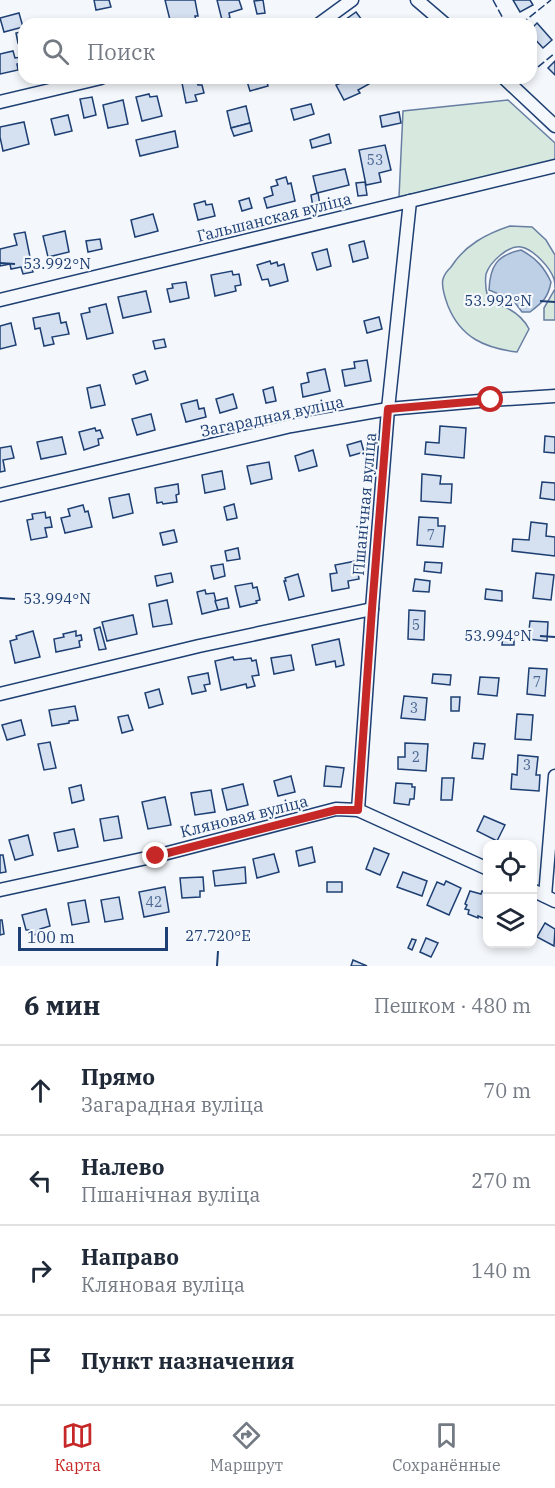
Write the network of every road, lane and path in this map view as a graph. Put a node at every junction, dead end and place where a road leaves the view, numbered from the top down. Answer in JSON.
{"nodes":[{"id":1,"x":352,"y":0,"type":"edge"},
{"id":2,"x":417,"y":0,"type":"edge"},
{"id":3,"x":327,"y":18,"type":"edge"},
{"id":4,"x":438,"y":18,"type":"edge"},
{"id":5,"x":76,"y":84,"type":"edge"},
{"id":6,"x":510,"y":84,"type":"edge"},
{"id":7,"x":0,"y":102,"type":"edge"},
{"id":8,"x":555,"y":126,"type":"edge"},
{"id":9,"x":555,"y":166,"type":"edge"},
{"id":10,"x":410,"y":201,"type":"junction"},
{"id":11,"x":0,"y":300,"type":"edge"},
{"id":12,"x":555,"y":396,"type":"edge"},
{"id":13,"x":388,"y":409,"type":"junction"},
{"id":14,"x":0,"y":495,"type":"edge"},
{"id":15,"x":372,"y":609,"type":"junction"},
{"id":16,"x":0,"y":694,"type":"edge"},
{"id":17,"x":555,"y":776,"type":"edge"},
{"id":18,"x":358,"y":810,"type":"junction"},
{"id":19,"x":483,"y":867,"type":"edge"},
{"id":20,"x":0,"y":890,"type":"edge"},
{"id":21,"x":550,"y":898,"type":"edge"}],
"edges":[{"from":1,"to":3,"type":"street"},
{"from":2,"to":4,"type":"street"},
{"from":5,"to":7,"type":"street"},
{"from":6,"to":8,"type":"street"},
{"from":9,"to":10,"type":"street","name":"Гальшанская вуліца"},
{"from":10,"to":11,"type":"street","name":"Гальшанская вуліца"},
{"from":10,"to":13,"type":"street","name":"Пшанічная вуліца"},
{"from":12,"to":13,"type":"street","name":"Загарадная вуліца"},
{"from":13,"to":14,"type":"street","name":"Загарадная вуліца"},
{"from":13,"to":15,"type":"street","name":"Пшанічная вуліца"},
{"from":15,"to":16,"type":"street"},
{"from":15,"to":18,"type":"street","name":"Пшанічная вуліца"},
{"from":17,"to":21,"type":"street"},
{"from":18,"to":19,"type":"street","name":"Кляновая вуліца"},
{"from":18,"to":20,"type":"street","name":"Кляновая вуліца"}]}
